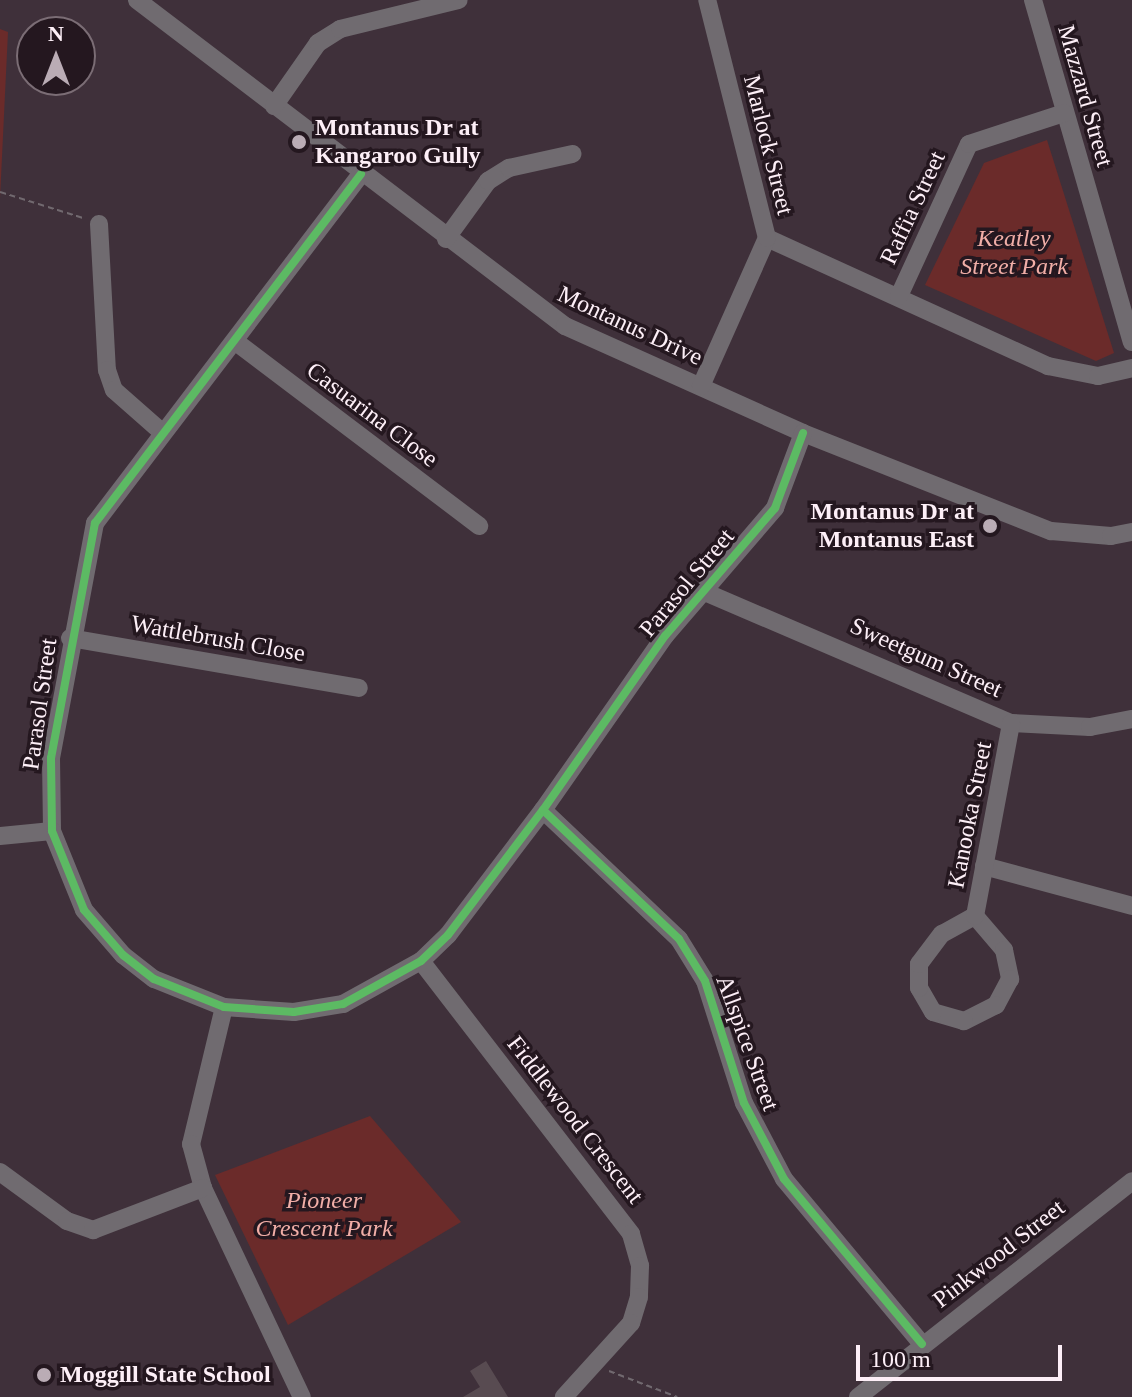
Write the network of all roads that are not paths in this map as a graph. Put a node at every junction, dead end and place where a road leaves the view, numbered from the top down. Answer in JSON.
{"nodes":[{"id":1,"x":137,"y":0,"type":"edge"},
{"id":2,"x":459,"y":0,"type":"edge"},
{"id":3,"x":707,"y":0,"type":"edge"},
{"id":4,"x":1033,"y":0,"type":"edge"},
{"id":5,"x":274,"y":106,"type":"junction"},
{"id":6,"x":1064,"y":113,"type":"junction"},
{"id":7,"x":572,"y":154,"type":"dead end"},
{"id":8,"x":361,"y":174,"type":"junction"},
{"id":9,"x":99,"y":224,"type":"road end"},
{"id":10,"x":767,"y":238,"type":"junction"},
{"id":11,"x":446,"y":239,"type":"junction"},
{"id":12,"x":899,"y":296,"type":"junction"},
{"id":13,"x":236,"y":342,"type":"junction"},
{"id":14,"x":1132,"y":342,"type":"edge"},
{"id":15,"x":1132,"y":368,"type":"edge"},
{"id":16,"x":701,"y":386,"type":"junction"},
{"id":17,"x":163,"y":433,"type":"junction"},
{"id":18,"x":803,"y":433,"type":"junction"},
{"id":19,"x":479,"y":526,"type":"dead end"},
{"id":20,"x":1132,"y":532,"type":"edge"},
{"id":21,"x":707,"y":593,"type":"junction"},
{"id":22,"x":70,"y":638,"type":"junction"},
{"id":23,"x":359,"y":688,"type":"dead end"},
{"id":24,"x":1132,"y":719,"type":"edge"},
{"id":25,"x":1011,"y":723,"type":"junction"},
{"id":26,"x":543,"y":810,"type":"junction"},
{"id":27,"x":52,"y":831,"type":"junction"},
{"id":28,"x":0,"y":836,"type":"edge"},
{"id":29,"x":984,"y":866,"type":"junction"},
{"id":30,"x":1132,"y":906,"type":"edge"},
{"id":31,"x":975,"y":916,"type":"junction"},
{"id":32,"x":421,"y":961,"type":"junction"},
{"id":33,"x":224,"y":1007,"type":"junction"},
{"id":34,"x":0,"y":1172,"type":"edge"},
{"id":35,"x":1132,"y":1181,"type":"edge"},
{"id":36,"x":203,"y":1188,"type":"junction"},
{"id":37,"x":922,"y":1344,"type":"junction"},
{"id":38,"x":302,"y":1397,"type":"edge"},
{"id":39,"x":564,"y":1397,"type":"edge"},
{"id":40,"x":858,"y":1397,"type":"edge"}],
"edges":[{"from":1,"to":5,"type":"street","name":"Montanus Drive"},
{"from":2,"to":5,"type":"street"},
{"from":3,"to":10,"type":"street","name":"Marlock Street"},
{"from":4,"to":6,"type":"street","name":"Mazzard Street"},
{"from":5,"to":8,"type":"street","name":"Montanus Drive"},
{"from":6,"to":12,"type":"street","name":"Raffia Street"},
{"from":6,"to":14,"type":"street","name":"Mazzard Street"},
{"from":7,"to":11,"type":"street"},
{"from":8,"to":11,"type":"street","name":"Montanus Drive"},
{"from":8,"to":13,"type":"street","name":"Parasol Street"},
{"from":9,"to":17,"type":"street"},
{"from":10,"to":12,"type":"street"},
{"from":10,"to":16,"type":"street","name":"Marlock Street"},
{"from":11,"to":16,"type":"street","name":"Montanus Drive"},
{"from":12,"to":15,"type":"street"},
{"from":13,"to":17,"type":"street","name":"Parasol Street"},
{"from":13,"to":19,"type":"street","name":"Casuarina Close"},
{"from":16,"to":18,"type":"street","name":"Montanus Drive"},
{"from":17,"to":22,"type":"street","name":"Parasol Street"},
{"from":18,"to":20,"type":"street","name":"Montanus Drive"},
{"from":18,"to":21,"type":"street","name":"Parasol Street"},
{"from":21,"to":25,"type":"street","name":"Sweetgum Street"},
{"from":21,"to":26,"type":"street","name":"Parasol Street"},
{"from":22,"to":23,"type":"street","name":"Wattlebrush Close"},
{"from":22,"to":27,"type":"street","name":"Parasol Street"},
{"from":24,"to":25,"type":"street","name":"Sweetgum Street"},
{"from":25,"to":29,"type":"street","name":"Kanooka Street"},
{"from":26,"to":32,"type":"street","name":"Parasol Street"},
{"from":26,"to":37,"type":"street","name":"Allspice Street"},
{"from":27,"to":28,"type":"street"},
{"from":27,"to":33,"type":"street","name":"Parasol Street"},
{"from":29,"to":30,"type":"street"},
{"from":29,"to":31,"type":"street","name":"Kanooka Street"},
{"from":31,"to":31,"type":"street","name":"Kanooka Street"},
{"from":32,"to":33,"type":"street","name":"Parasol Street"},
{"from":32,"to":39,"type":"street","name":"Fiddlewood Crescent"},
{"from":33,"to":36,"type":"street"},
{"from":34,"to":36,"type":"street"},
{"from":35,"to":37,"type":"street","name":"Pinkwood Street"},
{"from":36,"to":38,"type":"street"},
{"from":37,"to":40,"type":"street","name":"Pinkwood Street"}]}
